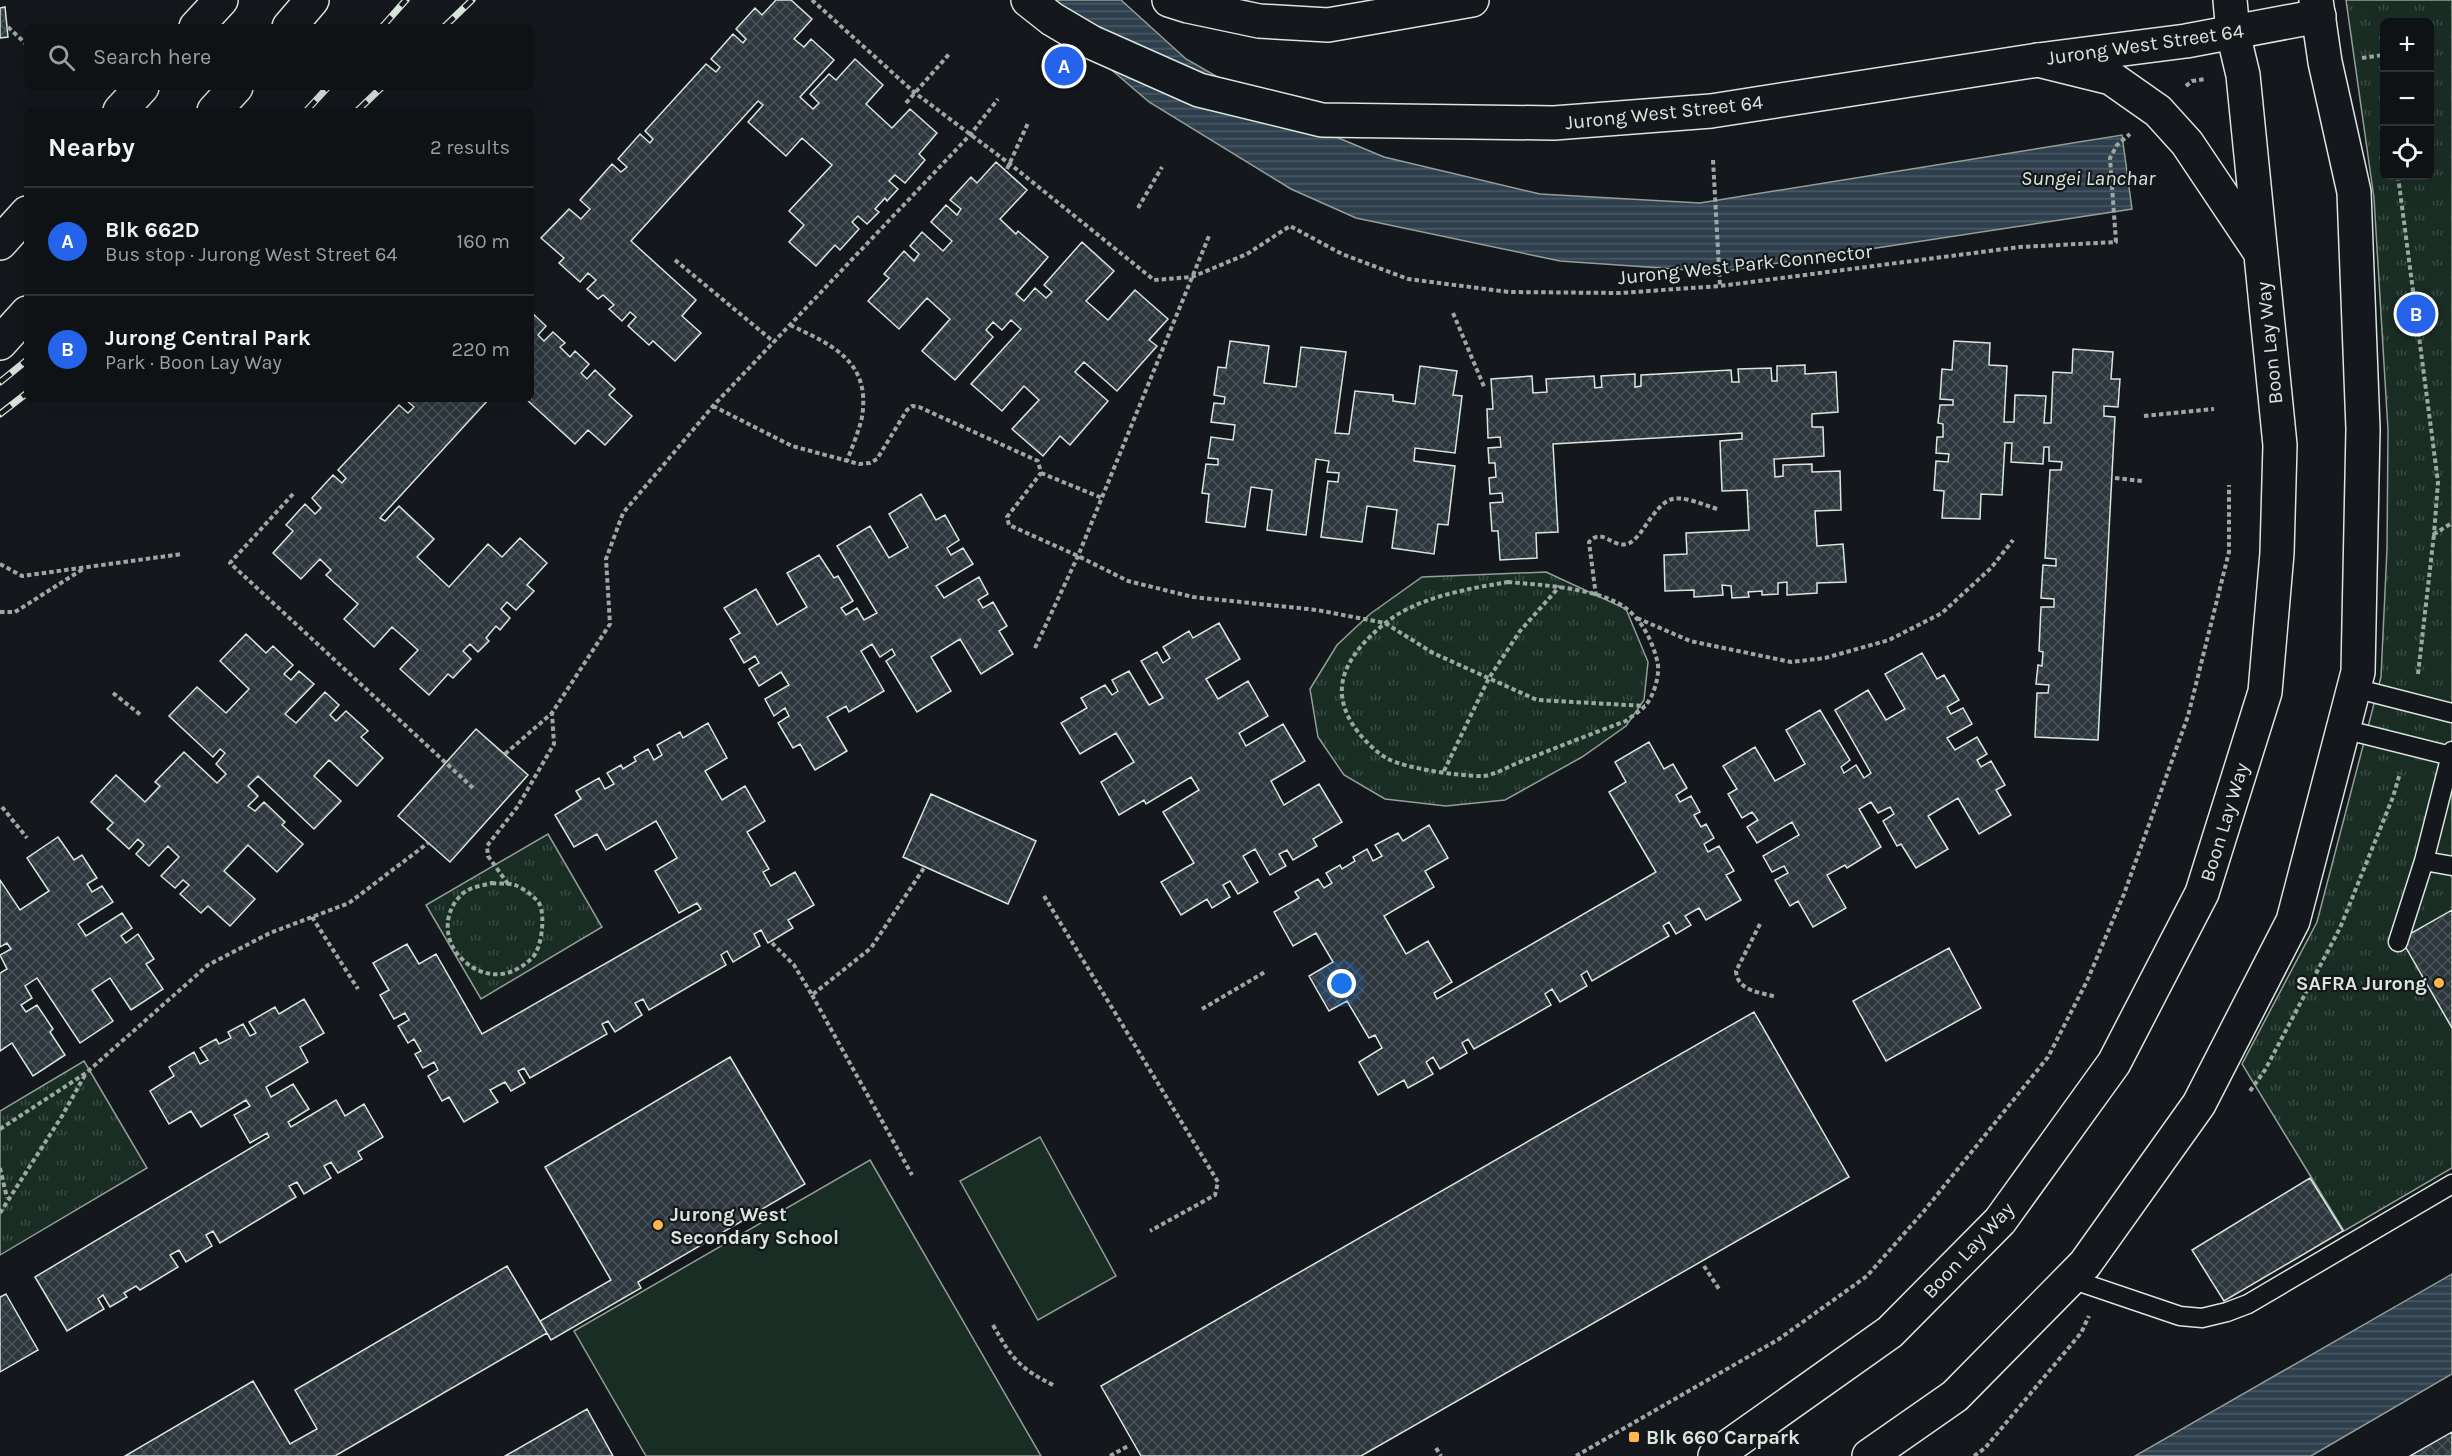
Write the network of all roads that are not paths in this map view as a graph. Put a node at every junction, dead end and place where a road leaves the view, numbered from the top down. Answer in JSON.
{"nodes":[{"id":1,"x":221,"y":0,"type":"edge"},
{"id":2,"x":312,"y":0,"type":"edge"},
{"id":3,"x":1028,"y":0,"type":"edge"},
{"id":4,"x":1169,"y":0,"type":"edge"},
{"id":5,"x":1472,"y":0,"type":"edge"},
{"id":6,"x":2230,"y":0,"type":"edge"},
{"id":7,"x":2317,"y":8,"type":"edge"},
{"id":8,"x":199,"y":24,"type":"edge"},
{"id":9,"x":292,"y":24,"type":"edge"},
{"id":10,"x":2233,"y":33,"type":"junction"},
{"id":11,"x":2037,"y":60,"type":"junction"},
{"id":12,"x":139,"y":90,"type":"edge"},
{"id":13,"x":233,"y":90,"type":"edge"},
{"id":14,"x":123,"y":108,"type":"edge"},
{"id":15,"x":217,"y":108,"type":"edge"},
{"id":16,"x":24,"y":216,"type":"edge"},
{"id":17,"x":0,"y":243,"type":"edge"},
{"id":18,"x":2259,"y":250,"type":"junction"},
{"id":19,"x":24,"y":316,"type":"edge"},
{"id":20,"x":0,"y":343,"type":"edge"},
{"id":21,"x":2354,"y":687,"type":"junction"},
{"id":22,"x":2452,"y":714,"type":"edge"},
{"id":23,"x":2343,"y":729,"type":"junction"},
{"id":24,"x":2451,"y":754,"type":"edge"},
{"id":25,"x":2424,"y":861,"type":"junction"},
{"id":26,"x":2452,"y":867,"type":"edge"},
{"id":27,"x":2398,"y":942,"type":"dead end"},
{"id":28,"x":2452,"y":1184,"type":"edge"},
{"id":29,"x":2071,"y":1279,"type":"junction"},
{"id":30,"x":1715,"y":1456,"type":"edge"},
{"id":31,"x":1869,"y":1456,"type":"edge"}],
"edges":[{"from":1,"to":8,"type":"main road"},
{"from":2,"to":9,"type":"main road"},
{"from":3,"to":11,"type":"main road","name":"Jurong West Street 64"},
{"from":4,"to":5,"type":"main road"},
{"from":6,"to":10,"type":"main road","name":"Boon Lay Way"},
{"from":7,"to":10,"type":"main road","name":"Jurong West Street 64"},
{"from":7,"to":21,"type":"main road"},
{"from":10,"to":11,"type":"main road","name":"Jurong West Street 64"},
{"from":10,"to":18,"type":"main road","name":"Boon Lay Way"},
{"from":11,"to":18,"type":"main road"},
{"from":12,"to":14,"type":"main road"},
{"from":13,"to":15,"type":"main road"},
{"from":16,"to":17,"type":"main road"},
{"from":18,"to":30,"type":"main road","name":"Boon Lay Way"},
{"from":19,"to":20,"type":"main road"},
{"from":21,"to":22,"type":"lane"},
{"from":21,"to":23,"type":"main road"},
{"from":23,"to":24,"type":"lane"},
{"from":23,"to":29,"type":"main road"},
{"from":24,"to":25,"type":"lane"},
{"from":25,"to":26,"type":"lane"},
{"from":25,"to":27,"type":"lane"},
{"from":28,"to":29,"type":"lane"},
{"from":29,"to":31,"type":"main road"}]}
